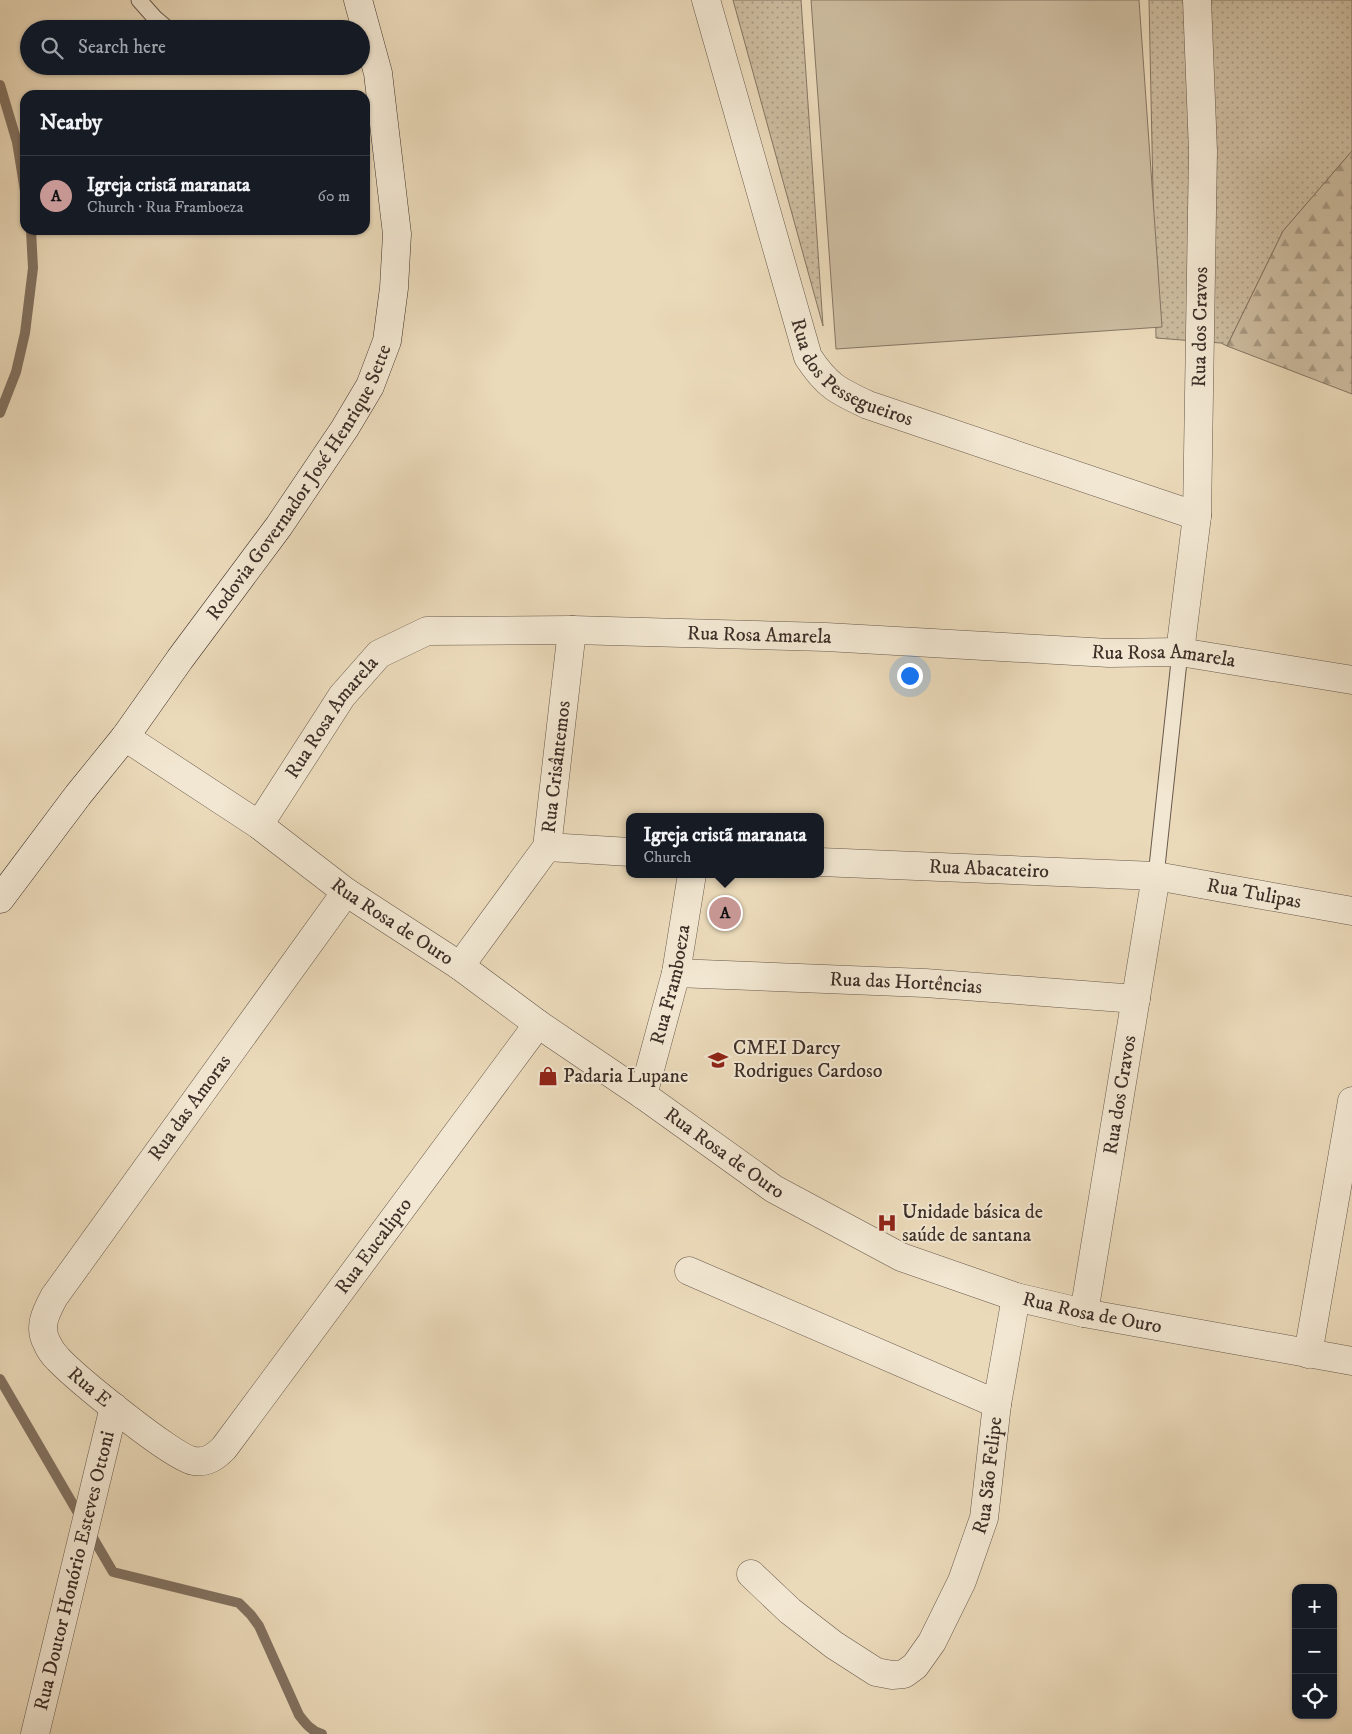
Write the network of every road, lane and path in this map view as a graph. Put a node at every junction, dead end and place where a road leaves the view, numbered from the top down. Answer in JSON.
{"nodes":[{"id":1,"x":139,"y":0,"type":"edge"},
{"id":2,"x":358,"y":0,"type":"edge"},
{"id":3,"x":706,"y":0,"type":"edge"},
{"id":4,"x":1196,"y":0,"type":"edge"},
{"id":5,"x":157,"y":20,"type":"edge"},
{"id":6,"x":363,"y":20,"type":"edge"},
{"id":7,"x":370,"y":44,"type":"edge"},
{"id":8,"x":1197,"y":516,"type":"junction"},
{"id":9,"x":572,"y":630,"type":"junction"},
{"id":10,"x":1180,"y":652,"type":"junction"},
{"id":11,"x":1352,"y":680,"type":"edge"},
{"id":12,"x":125,"y":737,"type":"junction"},
{"id":13,"x":259,"y":825,"type":"junction"},
{"id":14,"x":547,"y":847,"type":"junction"},
{"id":15,"x":626,"y":852,"type":"edge"},
{"id":16,"x":824,"y":862,"type":"edge"},
{"id":17,"x":1156,"y":876,"type":"junction"},
{"id":18,"x":691,"y":878,"type":"edge"},
{"id":19,"x":346,"y":892,"type":"junction"},
{"id":20,"x":0,"y":899,"type":"edge"},
{"id":21,"x":1352,"y":911,"type":"edge"},
{"id":22,"x":460,"y":966,"type":"junction"},
{"id":23,"x":676,"y":973,"type":"junction"},
{"id":24,"x":1136,"y":999,"type":"junction"},
{"id":25,"x":538,"y":1024,"type":"junction"},
{"id":26,"x":643,"y":1095,"type":"junction"},
{"id":27,"x":1352,"y":1101,"type":"edge"},
{"id":28,"x":689,"y":1271,"type":"dead end"},
{"id":29,"x":1016,"y":1297,"type":"junction"},
{"id":30,"x":1084,"y":1313,"type":"junction"},
{"id":31,"x":42,"y":1328,"type":"joint"},
{"id":32,"x":1308,"y":1354,"type":"junction"},
{"id":33,"x":1352,"y":1361,"type":"edge"},
{"id":34,"x":997,"y":1404,"type":"junction"},
{"id":35,"x":114,"y":1407,"type":"junction"},
{"id":36,"x":204,"y":1461,"type":"joint"},
{"id":37,"x":751,"y":1574,"type":"dead end"},
{"id":38,"x":35,"y":1734,"type":"edge"}],
"edges":[{"from":1,"to":5,"type":"lane"},
{"from":2,"to":6,"type":"street","name":"Rodovia Governador José Henrique Sette"},
{"from":3,"to":8,"type":"street","name":"Rua dos Pessegueiros"},
{"from":4,"to":8,"type":"street","name":"Rua dos Cravos"},
{"from":7,"to":12,"type":"street","name":"Rodovia Governador José Henrique Sette"},
{"from":8,"to":10,"type":"street","name":"Rua dos Cravos"},
{"from":9,"to":10,"type":"street","name":"Rua Rosa Amarela"},
{"from":9,"to":13,"type":"street","name":"Rua Rosa Amarela"},
{"from":9,"to":14,"type":"street","name":"Rua Crisântemos"},
{"from":10,"to":11,"type":"street","name":"Rua Rosa Amarela"},
{"from":10,"to":17,"type":"lane"},
{"from":12,"to":13,"type":"street","name":"Rua Rosa de Ouro"},
{"from":12,"to":20,"type":"street","name":"Rodovia Governador José Henrique Sette"},
{"from":13,"to":19,"type":"street","name":"Rua Rosa de Ouro"},
{"from":14,"to":15,"type":"street"},
{"from":14,"to":22,"type":"street","name":"Rua Crisântemos"},
{"from":16,"to":17,"type":"street","name":"Rua Abacateiro"},
{"from":17,"to":21,"type":"street","name":"Rua Tulipas"},
{"from":17,"to":24,"type":"street","name":"Rua dos Cravos"},
{"from":18,"to":23,"type":"street","name":"Rua Framboeza"},
{"from":19,"to":22,"type":"street","name":"Rua Rosa de Ouro"},
{"from":19,"to":31,"type":"street","name":"Rua das Amoras"},
{"from":22,"to":25,"type":"street","name":"Rua Rosa de Ouro"},
{"from":23,"to":24,"type":"street","name":"Rua das Hortências"},
{"from":23,"to":26,"type":"street","name":"Rua Framboeza"},
{"from":24,"to":30,"type":"street","name":"Rua dos Cravos"},
{"from":25,"to":26,"type":"street","name":"Rua Rosa de Ouro"},
{"from":25,"to":36,"type":"street","name":"Rua Eucalipto"},
{"from":26,"to":29,"type":"street","name":"Rua Rosa de Ouro"},
{"from":27,"to":32,"type":"street"},
{"from":28,"to":34,"type":"street","name":"Rua São Felipe"},
{"from":29,"to":30,"type":"street","name":"Rua Rosa de Ouro"},
{"from":29,"to":34,"type":"street"},
{"from":30,"to":32,"type":"street","name":"Rua Rosa de Ouro"},
{"from":31,"to":35,"type":"street","name":"Rua E"},
{"from":32,"to":33,"type":"street","name":"Rua Rosa de Ouro"},
{"from":34,"to":37,"type":"street","name":"Rua São Felipe"},
{"from":35,"to":36,"type":"street","name":"Rua E"},
{"from":35,"to":38,"type":"street","name":"Rua Doutor Honório Esteves Ottoni"}]}
